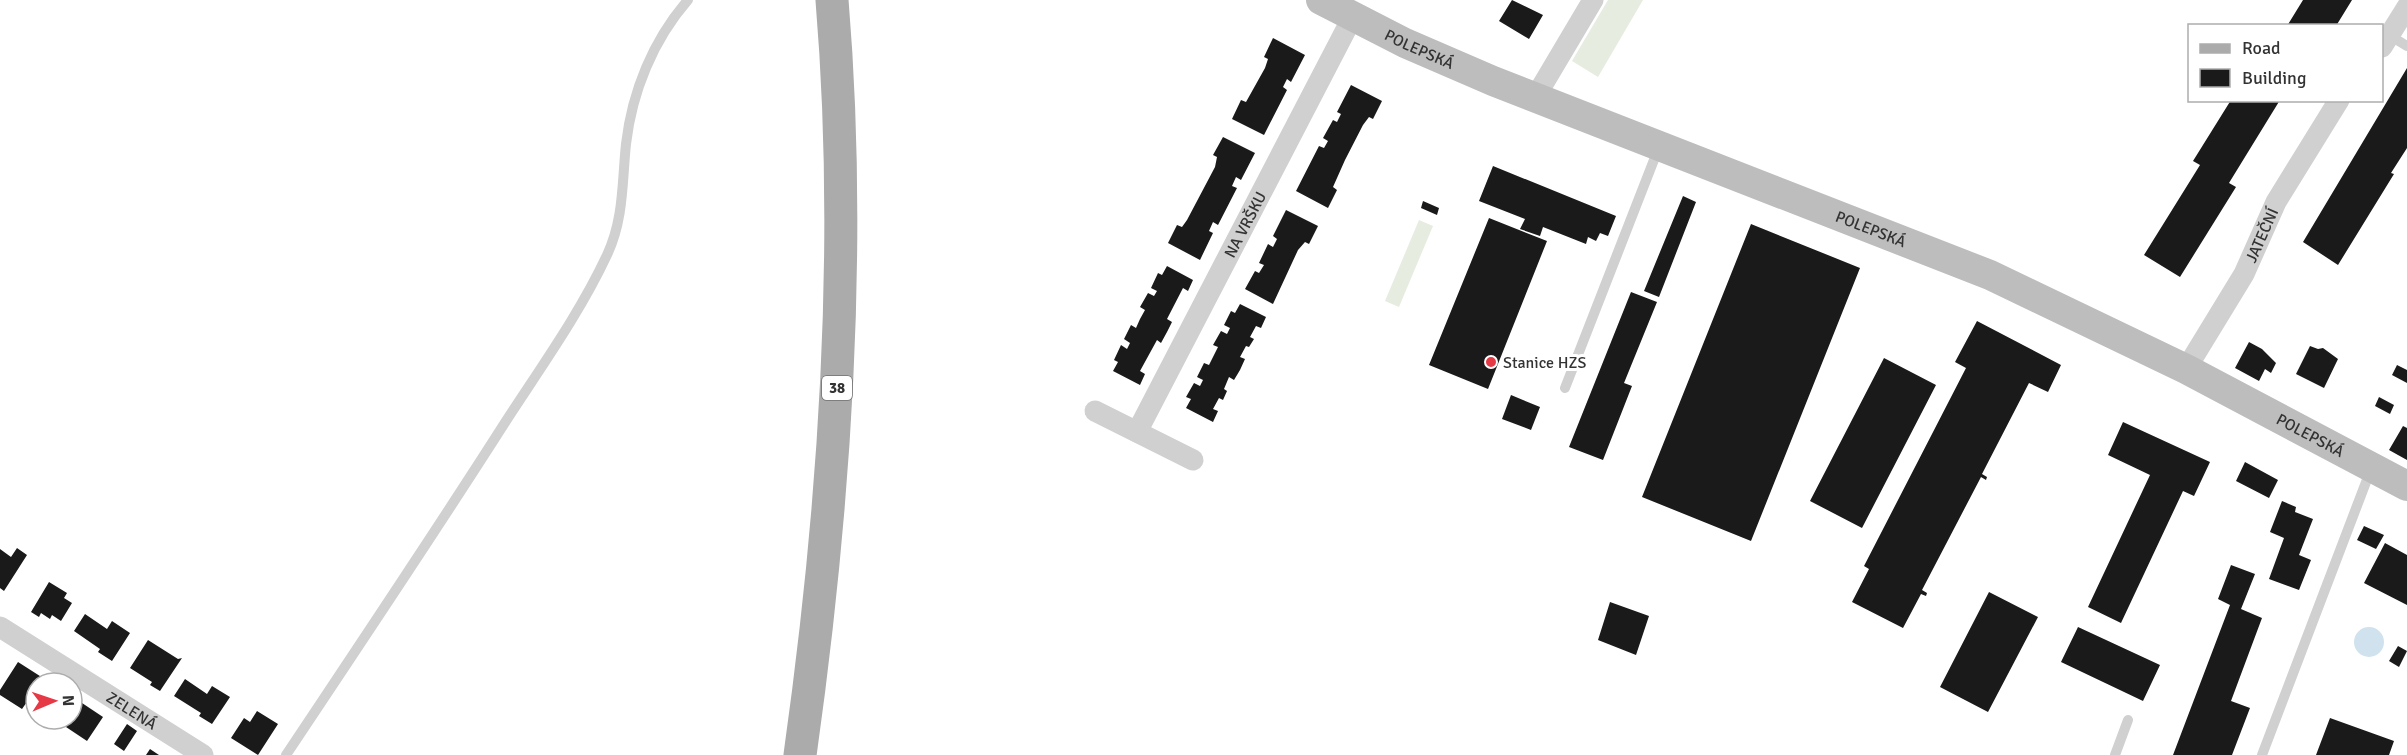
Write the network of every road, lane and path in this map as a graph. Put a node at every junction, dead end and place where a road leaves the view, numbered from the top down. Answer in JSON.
{"nodes":[{"id":1,"x":688,"y":0,"type":"edge"},
{"id":2,"x":832,"y":0,"type":"edge"},
{"id":3,"x":1321,"y":0,"type":"edge"},
{"id":4,"x":1593,"y":0,"type":"edge"},
{"id":5,"x":2407,"y":7,"type":"edge"},
{"id":6,"x":1352,"y":18,"type":"junction"},
{"id":7,"x":2385,"y":41,"type":"edge"},
{"id":8,"x":2407,"y":46,"type":"edge"},
{"id":9,"x":1536,"y":96,"type":"junction"},
{"id":10,"x":2338,"y":102,"type":"edge"},
{"id":11,"x":1660,"y":144,"type":"junction"},
{"id":12,"x":2186,"y":369,"type":"junction"},
{"id":13,"x":1565,"y":388,"type":"dead end"},
{"id":14,"x":1095,"y":411,"type":"dead end"},
{"id":15,"x":1137,"y":432,"type":"junction"},
{"id":16,"x":1193,"y":460,"type":"dead end"},
{"id":17,"x":2372,"y":467,"type":"junction"},
{"id":18,"x":2407,"y":486,"type":"edge"},
{"id":19,"x":0,"y":627,"type":"edge"},
{"id":20,"x":2128,"y":720,"type":"dead end"},
{"id":21,"x":203,"y":755,"type":"edge"},
{"id":22,"x":286,"y":755,"type":"edge"},
{"id":23,"x":800,"y":755,"type":"edge"},
{"id":24,"x":2115,"y":755,"type":"edge"},
{"id":25,"x":2262,"y":755,"type":"edge"}],
"edges":[{"from":1,"to":22,"type":"lane"},
{"from":2,"to":23,"type":"main road","number":"38"},
{"from":3,"to":6,"type":"main road","name":"POLEPSKÁ"},
{"from":4,"to":9,"type":"street"},
{"from":5,"to":7,"type":"street"},
{"from":6,"to":9,"type":"main road","name":"POLEPSKÁ"},
{"from":6,"to":15,"type":"street","name":"NA VRŠKU"},
{"from":7,"to":8,"type":"lane"},
{"from":9,"to":11,"type":"main road","name":"POLEPSKÁ"},
{"from":10,"to":12,"type":"street","name":"JATEČNÍ"},
{"from":11,"to":12,"type":"main road","name":"POLEPSKÁ"},
{"from":11,"to":13,"type":"lane"},
{"from":12,"to":17,"type":"main road","name":"POLEPSKÁ"},
{"from":14,"to":15,"type":"street"},
{"from":15,"to":16,"type":"street"},
{"from":17,"to":18,"type":"main road","name":"POLEPSKÁ"},
{"from":17,"to":25,"type":"lane"},
{"from":19,"to":21,"type":"street","name":"ZELENÁ"},
{"from":20,"to":24,"type":"lane"}]}
